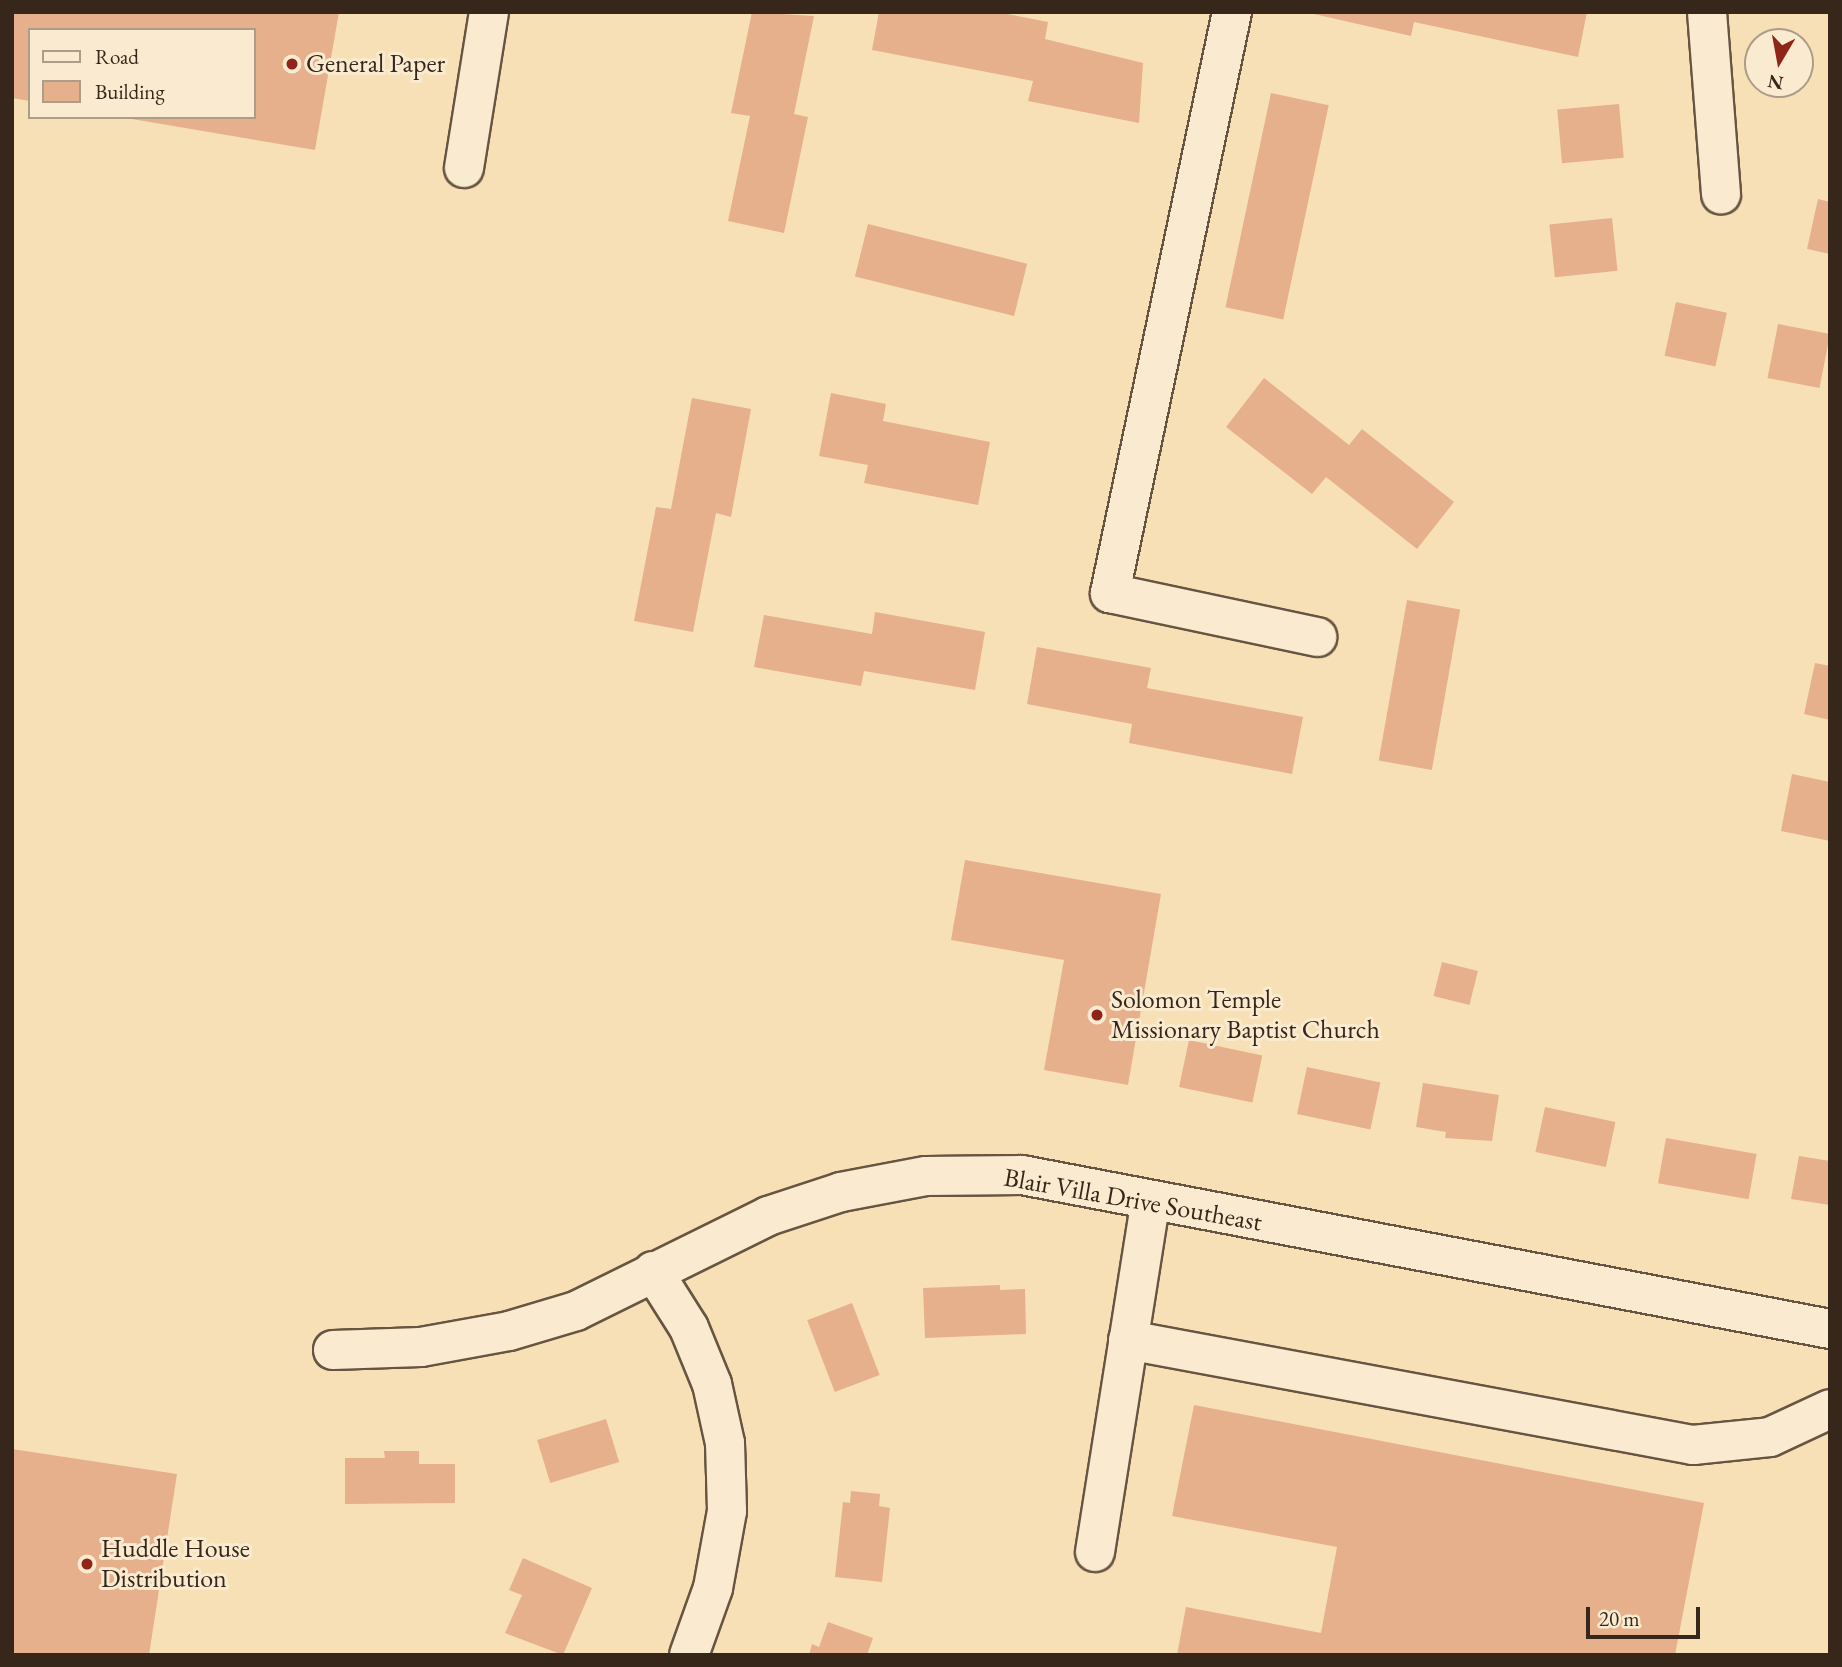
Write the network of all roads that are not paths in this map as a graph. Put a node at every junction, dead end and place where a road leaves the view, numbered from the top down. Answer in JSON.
{"nodes":[{"id":1,"x":489,"y":12,"type":"edge"},
{"id":2,"x":1232,"y":12,"type":"edge"},
{"id":3,"x":1707,"y":12,"type":"edge"},
{"id":4,"x":464,"y":168,"type":"dead end"},
{"id":5,"x":1721,"y":194,"type":"dead end"},
{"id":6,"x":1317,"y":637,"type":"dead end"},
{"id":7,"x":1151,"y":1200,"type":"junction"},
{"id":8,"x":653,"y":1271,"type":"junction"},
{"id":9,"x":1830,"y":1329,"type":"edge"},
{"id":10,"x":1128,"y":1340,"type":"junction"},
{"id":11,"x":333,"y":1350,"type":"dead end"},
{"id":12,"x":1830,"y":1409,"type":"edge"},
{"id":13,"x":1094,"y":1552,"type":"dead end"},
{"id":14,"x":689,"y":1655,"type":"edge"}],
"edges":[{"from":1,"to":4,"type":"street"},
{"from":2,"to":6,"type":"street"},
{"from":3,"to":5,"type":"street"},
{"from":7,"to":8,"type":"street","name":"Blair Villa Drive Southeast"},
{"from":7,"to":9,"type":"street","name":"Blair Villa Drive Southeast"},
{"from":7,"to":10,"type":"street"},
{"from":8,"to":11,"type":"street","name":"Blair Villa Drive Southeast"},
{"from":8,"to":14,"type":"street"},
{"from":10,"to":12,"type":"street"},
{"from":10,"to":13,"type":"street"}]}
